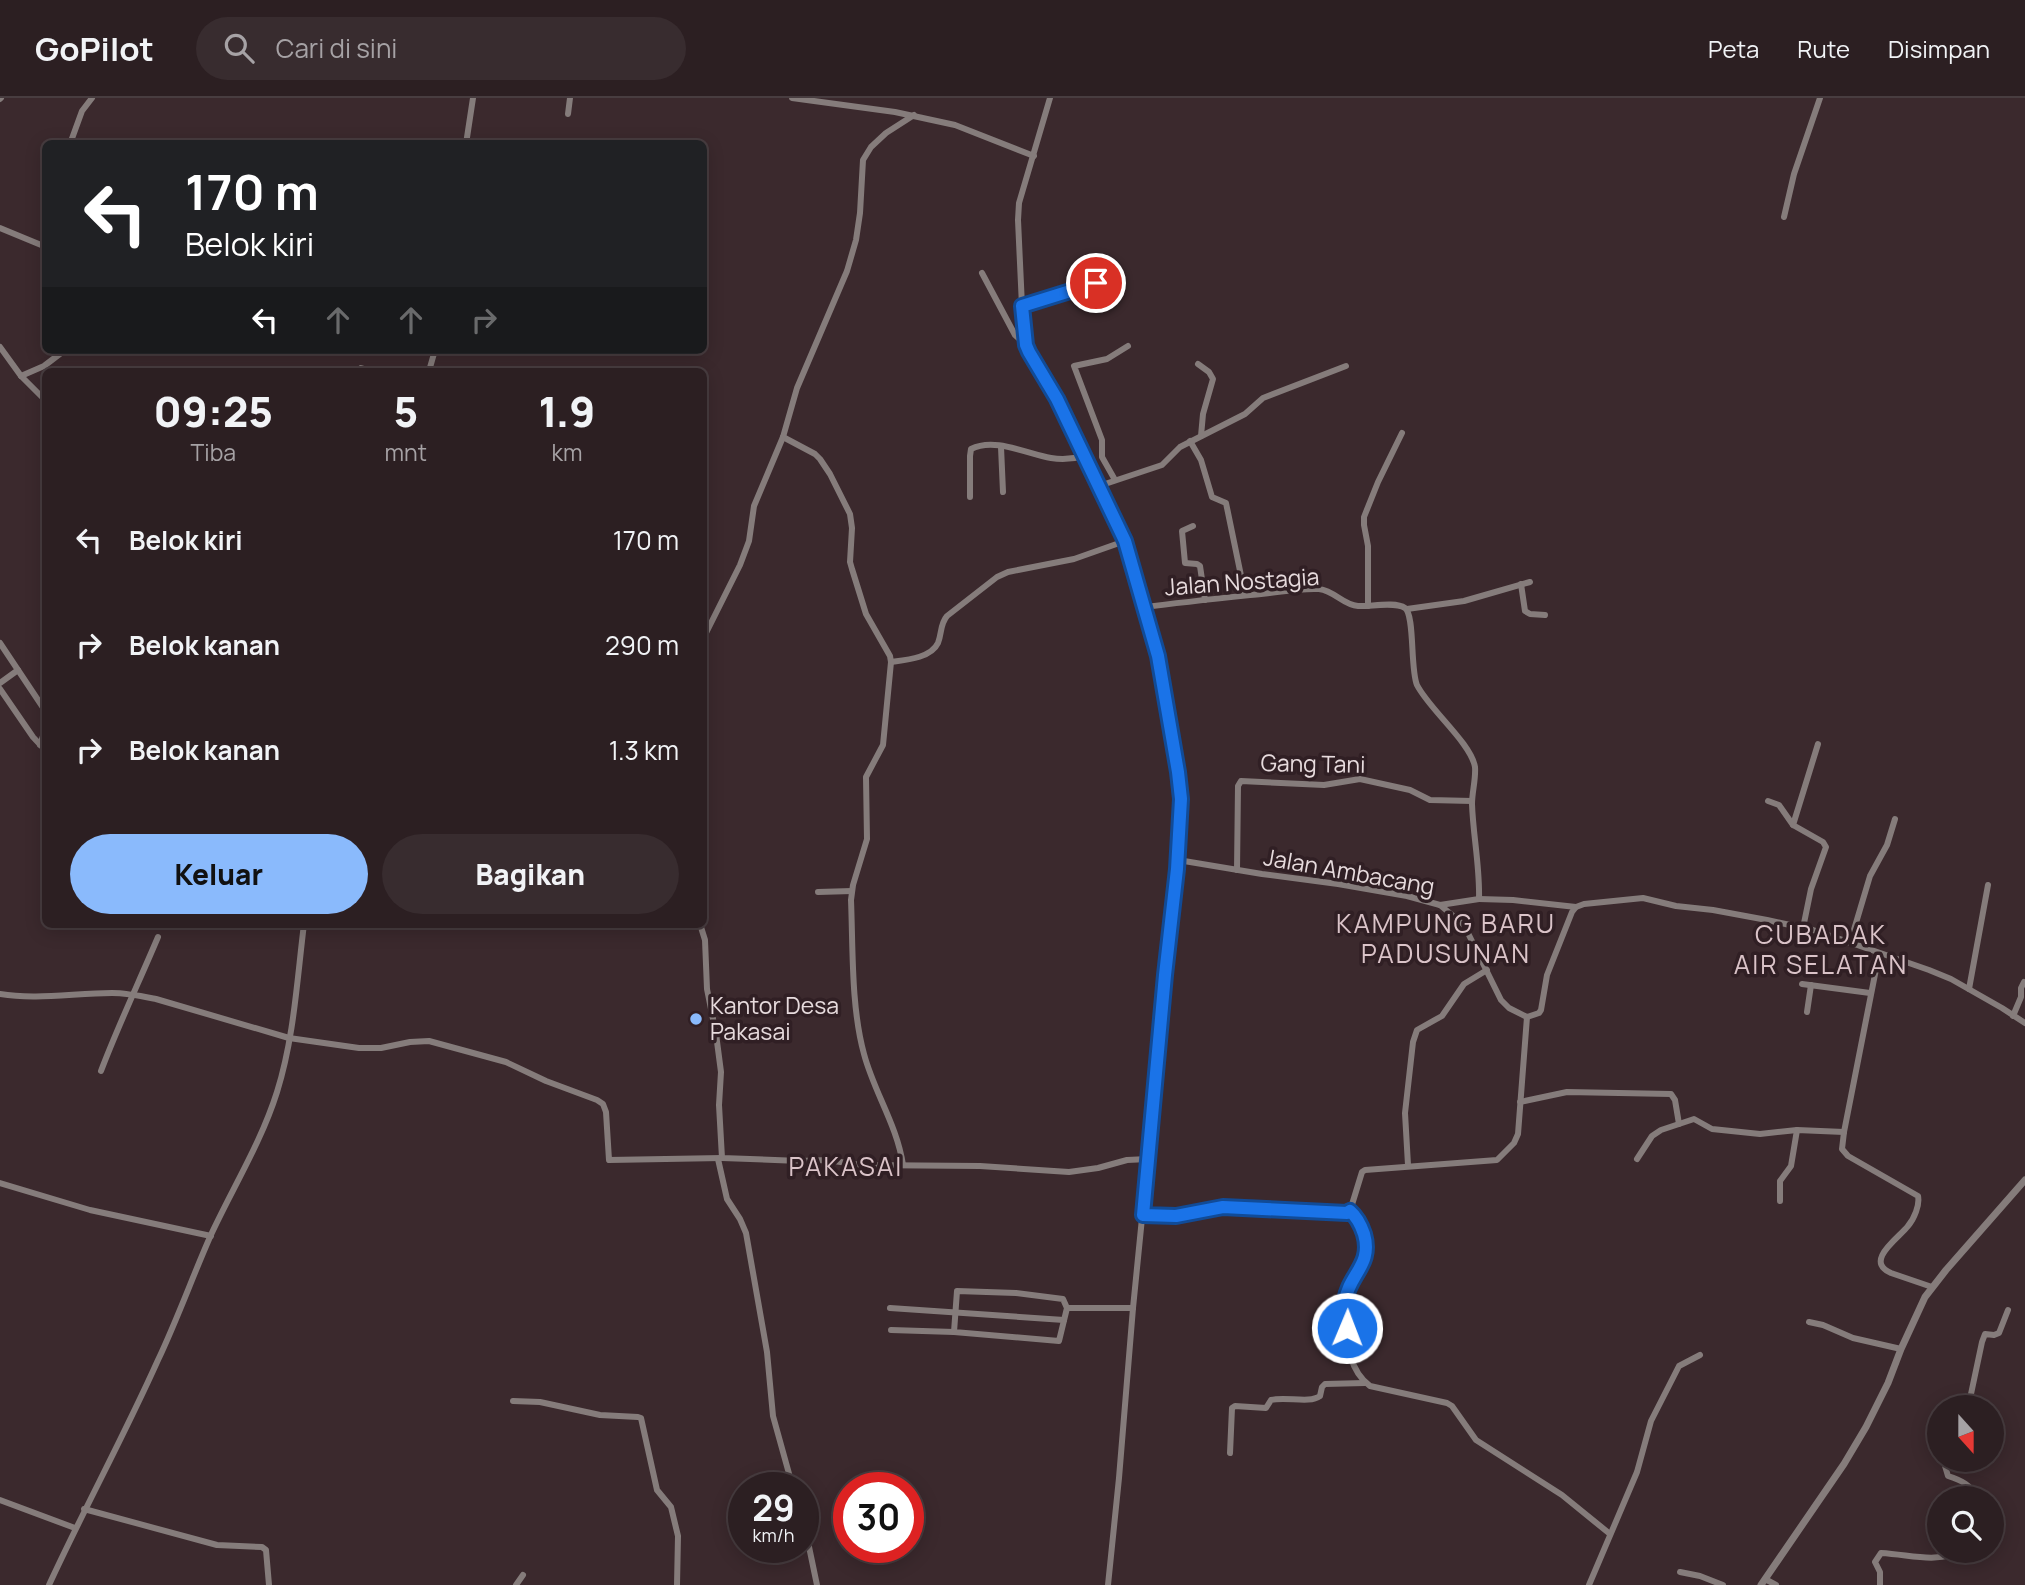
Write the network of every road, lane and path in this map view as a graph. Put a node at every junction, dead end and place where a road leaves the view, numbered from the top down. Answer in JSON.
{"nodes":[{"id":1,"x":92,"y":98,"type":"edge"},
{"id":2,"x":473,"y":98,"type":"edge"},
{"id":3,"x":570,"y":98,"type":"edge"},
{"id":4,"x":792,"y":98,"type":"edge"},
{"id":5,"x":1050,"y":98,"type":"edge"},
{"id":6,"x":1820,"y":98,"type":"edge"},
{"id":7,"x":568,"y":114,"type":"dead end"},
{"id":8,"x":914,"y":115,"type":"junction"},
{"id":9,"x":71,"y":140,"type":"edge"},
{"id":10,"x":467,"y":140,"type":"edge"},
{"id":11,"x":1034,"y":156,"type":"junction"},
{"id":12,"x":1784,"y":217,"type":"dead end"},
{"id":13,"x":0,"y":228,"type":"edge"},
{"id":14,"x":42,"y":245,"type":"edge"},
{"id":15,"x":1109,"y":262,"type":"dead end"},
{"id":16,"x":982,"y":273,"type":"dead end"},
{"id":17,"x":1022,"y":306,"type":"junction"},
{"id":18,"x":1026,"y":345,"type":"junction"},
{"id":19,"x":1128,"y":346,"type":"dead end"},
{"id":20,"x":0,"y":347,"type":"edge"},
{"id":21,"x":60,"y":354,"type":"edge"},
{"id":22,"x":1198,"y":363,"type":"dead end"},
{"id":23,"x":1346,"y":366,"type":"dead end"},
{"id":24,"x":21,"y":376,"type":"junction"},
{"id":25,"x":42,"y":397,"type":"edge"},
{"id":26,"x":1402,"y":433,"type":"dead end"},
{"id":27,"x":1201,"y":436,"type":"junction"},
{"id":28,"x":783,"y":437,"type":"junction"},
{"id":29,"x":1190,"y":442,"type":"junction"},
{"id":30,"x":1001,"y":447,"type":"junction"},
{"id":31,"x":1084,"y":456,"type":"junction"},
{"id":32,"x":1115,"y":480,"type":"junction"},
{"id":33,"x":1099,"y":486,"type":"junction"},
{"id":34,"x":1003,"y":492,"type":"dead end"},
{"id":35,"x":970,"y":497,"type":"dead end"},
{"id":36,"x":1193,"y":526,"type":"dead end"},
{"id":37,"x":1125,"y":541,"type":"junction"},
{"id":38,"x":1530,"y":582,"type":"dead end"},
{"id":39,"x":1521,"y":584,"type":"junction"},
{"id":40,"x":1245,"y":595,"type":"junction"},
{"id":41,"x":1205,"y":600,"type":"junction"},
{"id":42,"x":1368,"y":606,"type":"junction"},
{"id":43,"x":1145,"y":607,"type":"junction"},
{"id":44,"x":1407,"y":609,"type":"junction"},
{"id":45,"x":1545,"y":615,"type":"dead end"},
{"id":46,"x":707,"y":630,"type":"edge"},
{"id":47,"x":0,"y":643,"type":"edge"},
{"id":48,"x":891,"y":663,"type":"junction"},
{"id":49,"x":18,"y":670,"type":"junction"},
{"id":50,"x":0,"y":683,"type":"edge"},
{"id":51,"x":0,"y":690,"type":"edge"},
{"id":52,"x":42,"y":706,"type":"edge"},
{"id":53,"x":42,"y":739,"type":"edge"},
{"id":54,"x":1818,"y":744,"type":"dead end"},
{"id":55,"x":40,"y":745,"type":"joint"},
{"id":56,"x":1472,"y":801,"type":"junction"},
{"id":57,"x":1768,"y":801,"type":"dead end"},
{"id":58,"x":1895,"y":819,"type":"dead end"},
{"id":59,"x":1793,"y":825,"type":"junction"},
{"id":60,"x":1178,"y":860,"type":"junction"},
{"id":61,"x":1237,"y":870,"type":"junction"},
{"id":62,"x":1988,"y":885,"type":"dead end"},
{"id":63,"x":852,"y":891,"type":"junction"},
{"id":64,"x":818,"y":892,"type":"dead end"},
{"id":65,"x":1479,"y":899,"type":"junction"},
{"id":66,"x":1440,"y":905,"type":"junction"},
{"id":67,"x":1576,"y":907,"type":"junction"},
{"id":68,"x":303,"y":928,"type":"edge"},
{"id":69,"x":701,"y":928,"type":"edge"},
{"id":70,"x":1802,"y":928,"type":"junction"},
{"id":71,"x":158,"y":937,"type":"dead end"},
{"id":72,"x":1850,"y":943,"type":"junction"},
{"id":73,"x":1879,"y":954,"type":"junction"},
{"id":74,"x":1487,"y":970,"type":"junction"},
{"id":75,"x":2024,"y":982,"type":"edge"},
{"id":76,"x":1802,"y":984,"type":"dead end"},
{"id":77,"x":1811,"y":985,"type":"junction"},
{"id":78,"x":1969,"y":989,"type":"junction"},
{"id":79,"x":1870,"y":993,"type":"junction"},
{"id":80,"x":0,"y":994,"type":"edge"},
{"id":81,"x":134,"y":995,"type":"junction"},
{"id":82,"x":1807,"y":1012,"type":"dead end"},
{"id":83,"x":2013,"y":1016,"type":"junction"},
{"id":84,"x":1527,"y":1017,"type":"junction"},
{"id":85,"x":2025,"y":1023,"type":"edge"},
{"id":86,"x":289,"y":1038,"type":"junction"},
{"id":87,"x":102,"y":1071,"type":"dead end"},
{"id":88,"x":1520,"y":1102,"type":"junction"},
{"id":89,"x":1679,"y":1124,"type":"junction"},
{"id":90,"x":1797,"y":1130,"type":"junction"},
{"id":91,"x":1844,"y":1132,"type":"junction"},
{"id":92,"x":1637,"y":1158,"type":"dead end"},
{"id":93,"x":720,"y":1159,"type":"junction"},
{"id":94,"x":1148,"y":1159,"type":"junction"},
{"id":95,"x":903,"y":1164,"type":"junction"},
{"id":96,"x":1408,"y":1165,"type":"junction"},
{"id":97,"x":2025,"y":1180,"type":"edge"},
{"id":98,"x":0,"y":1183,"type":"edge"},
{"id":99,"x":1780,"y":1201,"type":"dead end"},
{"id":100,"x":1350,"y":1211,"type":"junction"},
{"id":101,"x":1143,"y":1215,"type":"junction"},
{"id":102,"x":211,"y":1236,"type":"junction"},
{"id":103,"x":1932,"y":1287,"type":"junction"},
{"id":104,"x":890,"y":1308,"type":"dead end"},
{"id":105,"x":1067,"y":1308,"type":"junction"},
{"id":106,"x":1133,"y":1308,"type":"junction"},
{"id":107,"x":2008,"y":1310,"type":"dead end"},
{"id":108,"x":956,"y":1313,"type":"junction"},
{"id":109,"x":1064,"y":1320,"type":"junction"},
{"id":110,"x":1809,"y":1322,"type":"dead end"},
{"id":111,"x":891,"y":1330,"type":"dead end"},
{"id":112,"x":954,"y":1332,"type":"junction"},
{"id":113,"x":1901,"y":1349,"type":"junction"},
{"id":114,"x":1700,"y":1355,"type":"dead end"},
{"id":115,"x":1365,"y":1383,"type":"junction"},
{"id":116,"x":1971,"y":1395,"type":"edge"},
{"id":117,"x":513,"y":1401,"type":"dead end"},
{"id":118,"x":1230,"y":1454,"type":"dead end"},
{"id":119,"x":789,"y":1472,"type":"edge"},
{"id":120,"x":1947,"y":1472,"type":"edge"},
{"id":121,"x":1969,"y":1486,"type":"edge"},
{"id":122,"x":0,"y":1500,"type":"edge"},
{"id":123,"x":84,"y":1509,"type":"junction"},
{"id":124,"x":75,"y":1528,"type":"junction"},
{"id":125,"x":1610,"y":1534,"type":"junction"},
{"id":126,"x":1927,"y":1558,"type":"edge"},
{"id":127,"x":812,"y":1563,"type":"edge"},
{"id":128,"x":1680,"y":1572,"type":"dead end"},
{"id":129,"x":523,"y":1575,"type":"dead end"},
{"id":130,"x":1763,"y":1582,"type":"edge"},
{"id":131,"x":49,"y":1585,"type":"edge"},
{"id":132,"x":269,"y":1585,"type":"edge"},
{"id":133,"x":516,"y":1585,"type":"edge"},
{"id":134,"x":677,"y":1585,"type":"edge"},
{"id":135,"x":817,"y":1585,"type":"edge"},
{"id":136,"x":1108,"y":1585,"type":"edge"},
{"id":137,"x":1589,"y":1585,"type":"edge"},
{"id":138,"x":1723,"y":1585,"type":"edge"},
{"id":139,"x":1776,"y":1585,"type":"edge"},
{"id":140,"x":1880,"y":1585,"type":"edge"}],
"edges":[{"from":1,"to":9,"type":"street"},
{"from":2,"to":10,"type":"street"},
{"from":3,"to":7,"type":"street"},
{"from":4,"to":8,"type":"street"},
{"from":5,"to":11,"type":"street"},
{"from":6,"to":12,"type":"street"},
{"from":8,"to":11,"type":"street"},
{"from":8,"to":28,"type":"street"},
{"from":11,"to":17,"type":"street"},
{"from":13,"to":14,"type":"street"},
{"from":15,"to":17,"type":"street"},
{"from":16,"to":18,"type":"street"},
{"from":17,"to":18,"type":"street"},
{"from":18,"to":31,"type":"street"},
{"from":19,"to":32,"type":"street"},
{"from":20,"to":24,"type":"street"},
{"from":21,"to":24,"type":"street"},
{"from":22,"to":27,"type":"street"},
{"from":23,"to":27,"type":"street"},
{"from":24,"to":25,"type":"street"},
{"from":26,"to":42,"type":"street"},
{"from":27,"to":29,"type":"street"},
{"from":28,"to":46,"type":"street"},
{"from":28,"to":48,"type":"street"},
{"from":29,"to":32,"type":"street"},
{"from":29,"to":40,"type":"street"},
{"from":30,"to":31,"type":"street"},
{"from":30,"to":34,"type":"street"},
{"from":30,"to":35,"type":"street"},
{"from":31,"to":33,"type":"street"},
{"from":32,"to":33,"type":"street"},
{"from":33,"to":37,"type":"street"},
{"from":36,"to":41,"type":"street"},
{"from":37,"to":43,"type":"street"},
{"from":37,"to":48,"type":"street"},
{"from":38,"to":39,"type":"street","name":"Jalan Nostagia"},
{"from":39,"to":44,"type":"street","name":"Jalan Nostagia"},
{"from":39,"to":45,"type":"street"},
{"from":40,"to":41,"type":"street","name":"Jalan Nostagia"},
{"from":40,"to":42,"type":"street","name":"Jalan Nostagia"},
{"from":41,"to":43,"type":"street","name":"Jalan Nostagia"},
{"from":42,"to":44,"type":"street","name":"Jalan Nostagia"},
{"from":43,"to":60,"type":"street"},
{"from":44,"to":56,"type":"street"},
{"from":47,"to":49,"type":"street"},
{"from":48,"to":63,"type":"street"},
{"from":49,"to":50,"type":"street"},
{"from":49,"to":52,"type":"street"},
{"from":51,"to":55,"type":"street"},
{"from":53,"to":55,"type":"street"},
{"from":54,"to":59,"type":"street"},
{"from":56,"to":61,"type":"street","name":"Gang Tani"},
{"from":56,"to":65,"type":"street"},
{"from":57,"to":59,"type":"street"},
{"from":58,"to":72,"type":"street"},
{"from":59,"to":70,"type":"street"},
{"from":60,"to":61,"type":"street","name":"Jalan Ambacang"},
{"from":60,"to":94,"type":"street"},
{"from":61,"to":66,"type":"street","name":"Jalan Ambacang"},
{"from":62,"to":78,"type":"street"},
{"from":63,"to":64,"type":"street"},
{"from":63,"to":95,"type":"street"},
{"from":65,"to":66,"type":"street"},
{"from":65,"to":67,"type":"street"},
{"from":66,"to":74,"type":"street","name":"Jalan Ambacang"},
{"from":67,"to":70,"type":"street"},
{"from":67,"to":84,"type":"street"},
{"from":68,"to":86,"type":"street"},
{"from":69,"to":93,"type":"street"},
{"from":70,"to":72,"type":"street"},
{"from":71,"to":81,"type":"street"},
{"from":72,"to":73,"type":"street"},
{"from":73,"to":78,"type":"street"},
{"from":73,"to":79,"type":"street"},
{"from":74,"to":84,"type":"street","name":"Jalan Ambacang"},
{"from":74,"to":96,"type":"street"},
{"from":75,"to":83,"type":"street"},
{"from":76,"to":77,"type":"street"},
{"from":77,"to":79,"type":"street"},
{"from":77,"to":82,"type":"street"},
{"from":78,"to":83,"type":"street"},
{"from":79,"to":91,"type":"street"},
{"from":80,"to":81,"type":"street"},
{"from":81,"to":86,"type":"street"},
{"from":81,"to":87,"type":"street"},
{"from":83,"to":85,"type":"street"},
{"from":84,"to":88,"type":"street"},
{"from":86,"to":93,"type":"street"},
{"from":86,"to":102,"type":"street"},
{"from":88,"to":89,"type":"street"},
{"from":88,"to":96,"type":"street"},
{"from":89,"to":90,"type":"street"},
{"from":89,"to":92,"type":"street"},
{"from":90,"to":91,"type":"street"},
{"from":90,"to":99,"type":"street"},
{"from":91,"to":103,"type":"street"},
{"from":93,"to":95,"type":"street"},
{"from":93,"to":119,"type":"street"},
{"from":94,"to":95,"type":"street"},
{"from":94,"to":101,"type":"street"},
{"from":96,"to":100,"type":"street"},
{"from":97,"to":103,"type":"street"},
{"from":98,"to":102,"type":"street"},
{"from":100,"to":101,"type":"street"},
{"from":100,"to":115,"type":"street"},
{"from":101,"to":106,"type":"street"},
{"from":102,"to":123,"type":"street"},
{"from":103,"to":113,"type":"street"},
{"from":104,"to":108,"type":"street"},
{"from":105,"to":106,"type":"street"},
{"from":105,"to":108,"type":"street"},
{"from":105,"to":109,"type":"street"},
{"from":106,"to":136,"type":"street"},
{"from":107,"to":116,"type":"street"},
{"from":108,"to":109,"type":"street"},
{"from":108,"to":112,"type":"street"},
{"from":109,"to":112,"type":"street"},
{"from":110,"to":113,"type":"street"},
{"from":111,"to":112,"type":"street"},
{"from":113,"to":130,"type":"street"},
{"from":114,"to":125,"type":"street"},
{"from":115,"to":118,"type":"street"},
{"from":115,"to":125,"type":"street"},
{"from":117,"to":134,"type":"street"},
{"from":120,"to":121,"type":"street"},
{"from":122,"to":124,"type":"street"},
{"from":123,"to":124,"type":"street"},
{"from":123,"to":132,"type":"street"},
{"from":124,"to":131,"type":"street"},
{"from":125,"to":137,"type":"street"},
{"from":126,"to":140,"type":"street"},
{"from":127,"to":135,"type":"street"},
{"from":128,"to":138,"type":"street"},
{"from":129,"to":133,"type":"street"},
{"from":130,"to":139,"type":"street"}]}
